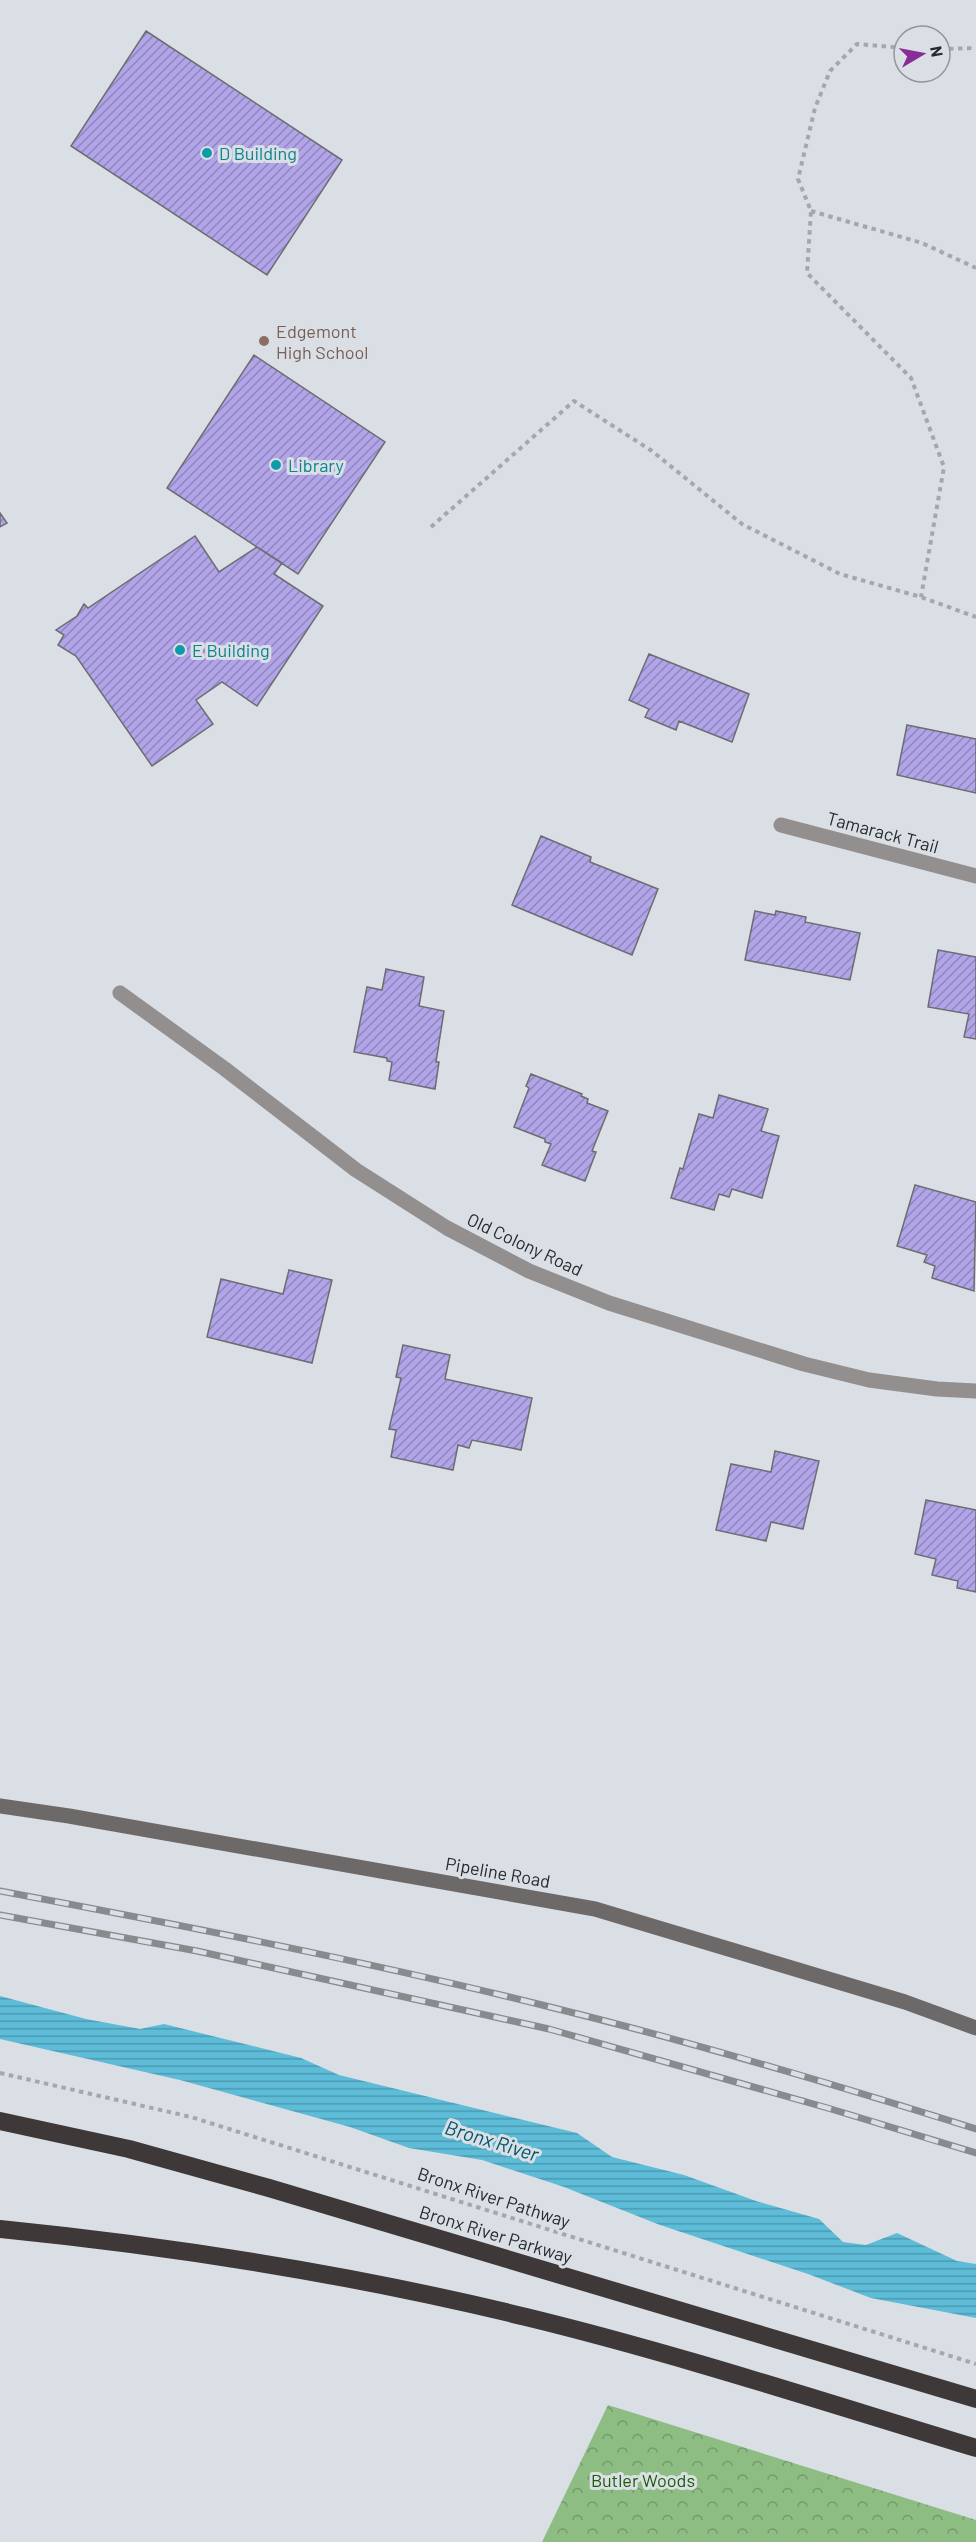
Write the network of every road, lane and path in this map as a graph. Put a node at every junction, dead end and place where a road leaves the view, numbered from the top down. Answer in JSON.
{"nodes":[{"id":1,"x":892,"y":47,"type":"edge"},
{"id":2,"x":976,"y":48,"type":"edge"},
{"id":3,"x":952,"y":49,"type":"edge"},
{"id":4,"x":811,"y":211,"type":"junction"},
{"id":5,"x":976,"y":268,"type":"edge"},
{"id":6,"x":431,"y":527,"type":"dead end"},
{"id":7,"x":921,"y":597,"type":"junction"},
{"id":8,"x":976,"y":617,"type":"edge"},
{"id":9,"x":781,"y":825,"type":"dead end"},
{"id":10,"x":976,"y":876,"type":"edge"},
{"id":11,"x":120,"y":993,"type":"dead end"},
{"id":12,"x":976,"y":1391,"type":"edge"},
{"id":13,"x":0,"y":1806,"type":"edge"},
{"id":14,"x":976,"y":2028,"type":"edge"},
{"id":15,"x":0,"y":2073,"type":"edge"},
{"id":16,"x":0,"y":2121,"type":"edge"},
{"id":17,"x":0,"y":2229,"type":"edge"},
{"id":18,"x":976,"y":2364,"type":"edge"},
{"id":19,"x":976,"y":2399,"type":"edge"},
{"id":20,"x":976,"y":2448,"type":"edge"}],
"edges":[{"from":1,"to":4,"type":"path"},
{"from":2,"to":3,"type":"path"},
{"from":4,"to":5,"type":"path"},
{"from":4,"to":7,"type":"path"},
{"from":6,"to":7,"type":"path"},
{"from":7,"to":8,"type":"path"},
{"from":9,"to":10,"type":"street","name":"Tamarack Trail"},
{"from":11,"to":12,"type":"street","name":"Old Colony Road"},
{"from":13,"to":14,"type":"street","name":"Pipeline Road"},
{"from":15,"to":18,"type":"path","name":"Bronx River Pathway"},
{"from":16,"to":19,"type":"highway","name":"Bronx River Parkway"},
{"from":17,"to":20,"type":"highway"}]}
